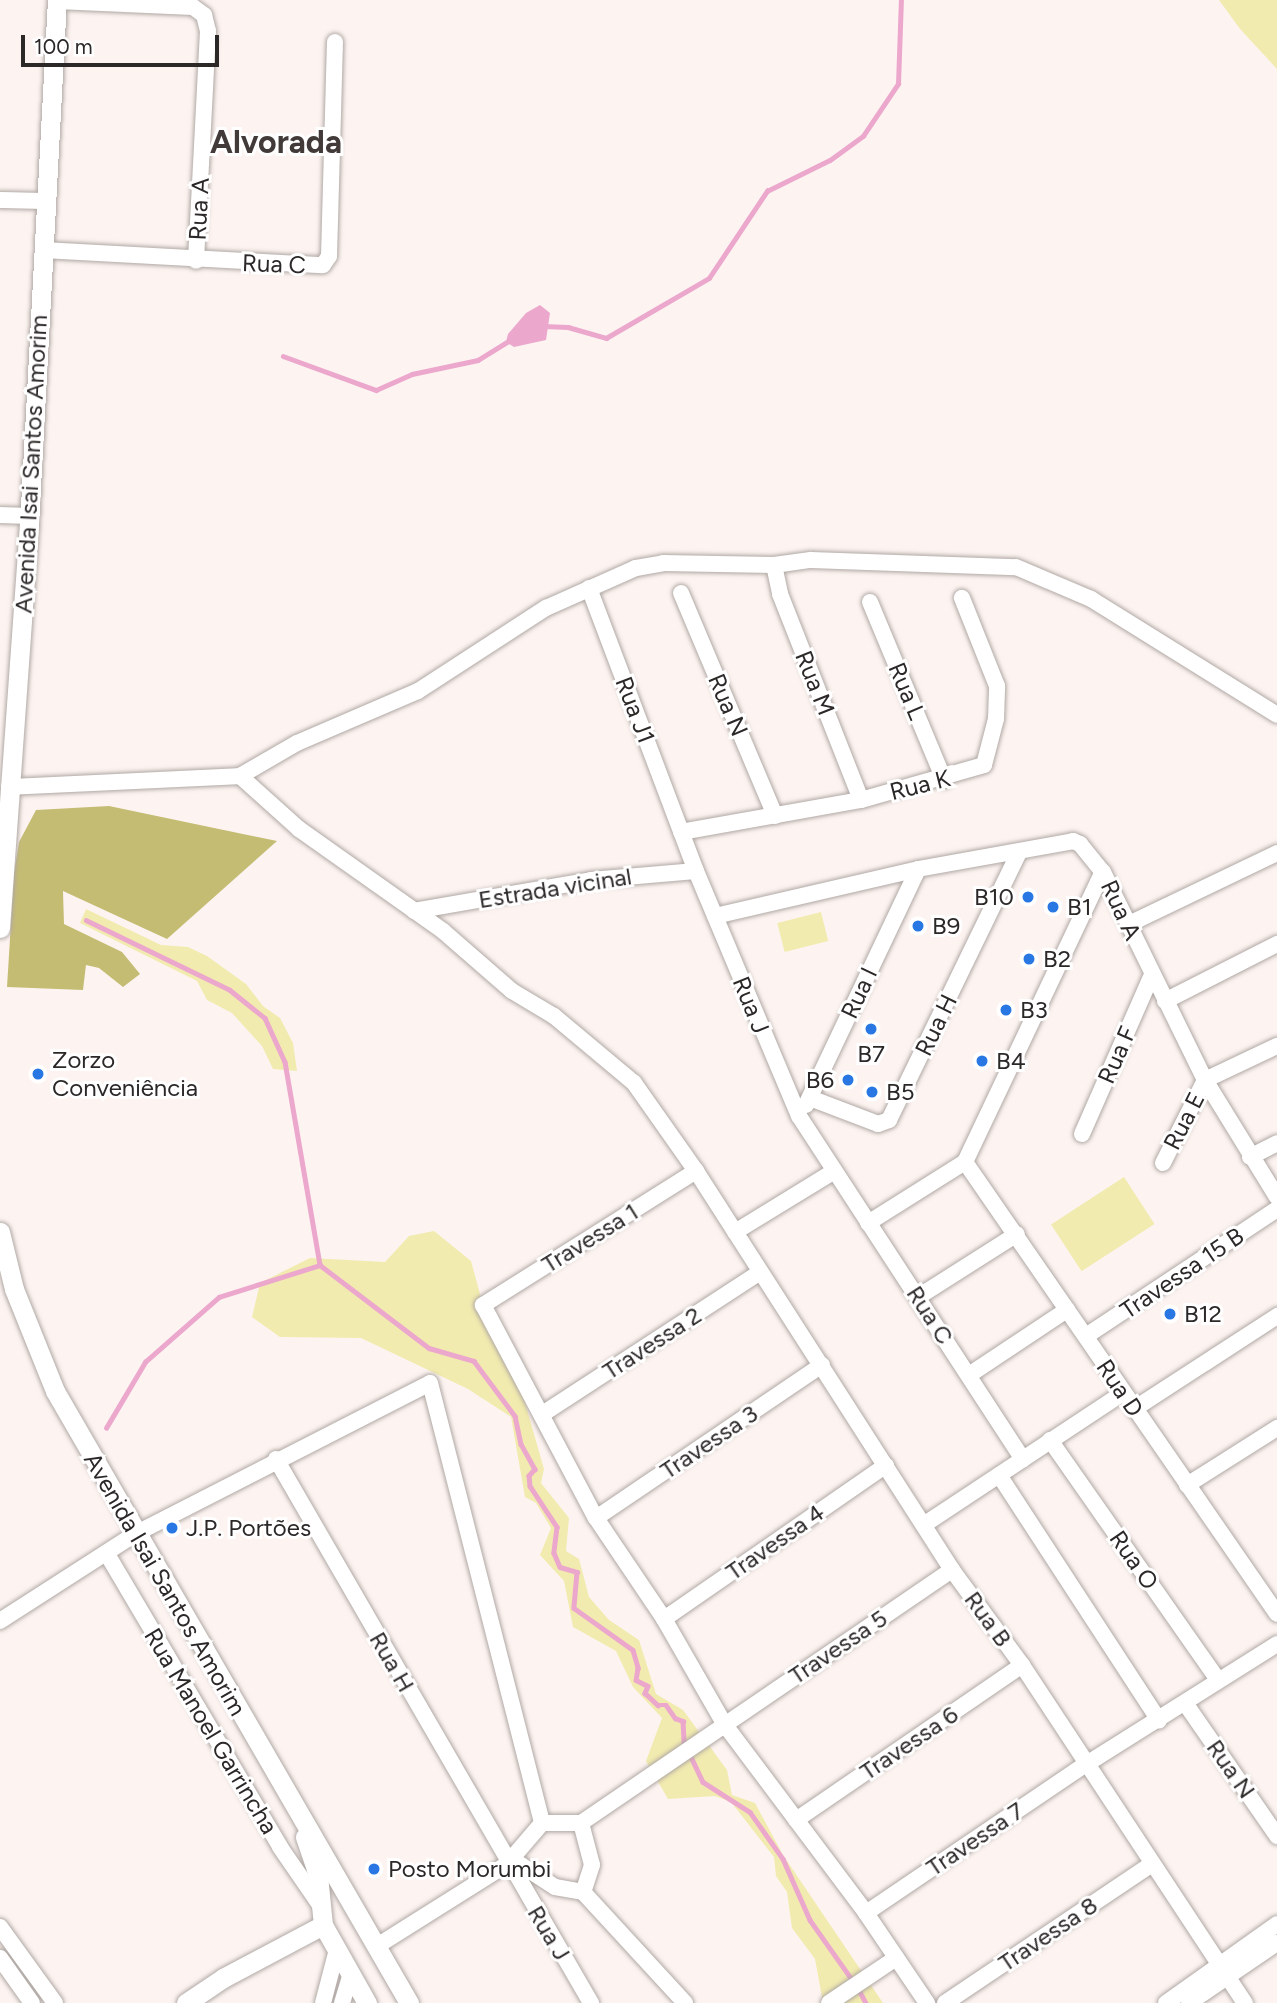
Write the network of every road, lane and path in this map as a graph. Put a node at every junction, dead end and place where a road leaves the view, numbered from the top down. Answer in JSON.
{"nodes":[{"id":1,"x":57,"y":0,"type":"edge"},
{"id":2,"x":335,"y":42,"type":"dead end"},
{"id":3,"x":0,"y":200,"type":"edge"},
{"id":4,"x":46,"y":201,"type":"junction"},
{"id":5,"x":43,"y":250,"type":"junction"},
{"id":6,"x":196,"y":261,"type":"junction"},
{"id":7,"x":0,"y":515,"type":"edge"},
{"id":8,"x":29,"y":516,"type":"junction"},
{"id":9,"x":774,"y":565,"type":"junction"},
{"id":10,"x":589,"y":588,"type":"junction"},
{"id":11,"x":681,"y":593,"type":"dead end"},
{"id":12,"x":962,"y":598,"type":"dead end"},
{"id":13,"x":870,"y":601,"type":"dead end"},
{"id":14,"x":1277,"y":715,"type":"edge"},
{"id":15,"x":240,"y":776,"type":"junction"},
{"id":16,"x":944,"y":780,"type":"junction"},
{"id":17,"x":9,"y":787,"type":"junction"},
{"id":18,"x":861,"y":800,"type":"junction"},
{"id":19,"x":775,"y":817,"type":"junction"},
{"id":20,"x":681,"y":832,"type":"junction"},
{"id":21,"x":1019,"y":852,"type":"junction"},
{"id":22,"x":1277,"y":853,"type":"edge"},
{"id":23,"x":918,"y":869,"type":"junction"},
{"id":24,"x":696,"y":870,"type":"junction"},
{"id":25,"x":1103,"y":872,"type":"junction"},
{"id":26,"x":414,"y":911,"type":"junction"},
{"id":27,"x":715,"y":916,"type":"junction"},
{"id":28,"x":1129,"y":924,"type":"junction"},
{"id":29,"x":0,"y":928,"type":"edge"},
{"id":30,"x":1277,"y":944,"type":"edge"},
{"id":31,"x":1151,"y":977,"type":"junction"},
{"id":32,"x":1165,"y":1001,"type":"junction"},
{"id":33,"x":1277,"y":1046,"type":"edge"},
{"id":34,"x":1205,"y":1080,"type":"junction"},
{"id":35,"x":810,"y":1098,"type":"junction"},
{"id":36,"x":799,"y":1116,"type":"junction"},
{"id":37,"x":1083,"y":1134,"type":"dead end"},
{"id":38,"x":1277,"y":1143,"type":"edge"},
{"id":39,"x":1250,"y":1157,"type":"junction"},
{"id":40,"x":965,"y":1162,"type":"junction"},
{"id":41,"x":1163,"y":1163,"type":"dead end"},
{"id":42,"x":696,"y":1171,"type":"junction"},
{"id":43,"x":833,"y":1172,"type":"junction"},
{"id":44,"x":1277,"y":1197,"type":"edge"},
{"id":45,"x":1277,"y":1209,"type":"edge"},
{"id":46,"x":868,"y":1223,"type":"junction"},
{"id":47,"x":0,"y":1232,"type":"edge"},
{"id":48,"x":735,"y":1232,"type":"junction"},
{"id":49,"x":1017,"y":1234,"type":"junction"},
{"id":50,"x":760,"y":1272,"type":"junction"},
{"id":51,"x":7,"y":1292,"type":"edge"},
{"id":52,"x":919,"y":1297,"type":"junction"},
{"id":53,"x":1067,"y":1310,"type":"junction"},
{"id":54,"x":1277,"y":1316,"type":"edge"},
{"id":55,"x":1086,"y":1336,"type":"junction"},
{"id":56,"x":822,"y":1365,"type":"junction"},
{"id":57,"x":969,"y":1375,"type":"junction"},
{"id":58,"x":1123,"y":1393,"type":"junction"},
{"id":59,"x":1134,"y":1409,"type":"junction"},
{"id":60,"x":544,"y":1413,"type":"junction"},
{"id":61,"x":1277,"y":1428,"type":"edge"},
{"id":62,"x":1050,"y":1440,"type":"junction"},
{"id":63,"x":1023,"y":1459,"type":"junction"},
{"id":64,"x":276,"y":1460,"type":"junction"},
{"id":65,"x":886,"y":1465,"type":"junction"},
{"id":66,"x":999,"y":1475,"type":"junction"},
{"id":67,"x":1187,"y":1485,"type":"junction"},
{"id":68,"x":596,"y":1518,"type":"junction"},
{"id":69,"x":925,"y":1524,"type":"junction"},
{"id":70,"x":135,"y":1534,"type":"junction"},
{"id":71,"x":107,"y":1554,"type":"junction"},
{"id":72,"x":952,"y":1570,"type":"junction"},
{"id":73,"x":1277,"y":1614,"type":"edge"},
{"id":74,"x":664,"y":1619,"type":"junction"},
{"id":75,"x":0,"y":1621,"type":"edge"},
{"id":76,"x":1277,"y":1644,"type":"edge"},
{"id":77,"x":1022,"y":1665,"type":"junction"},
{"id":78,"x":1218,"y":1680,"type":"junction"},
{"id":79,"x":1185,"y":1703,"type":"junction"},
{"id":80,"x":1159,"y":1720,"type":"junction"},
{"id":81,"x":725,"y":1725,"type":"junction"},
{"id":82,"x":1085,"y":1765,"type":"junction"},
{"id":83,"x":293,"y":1804,"type":"junction"},
{"id":84,"x":796,"y":1820,"type":"junction"},
{"id":85,"x":542,"y":1823,"type":"junction"},
{"id":86,"x":581,"y":1823,"type":"junction"},
{"id":87,"x":1277,"y":1836,"type":"edge"},
{"id":88,"x":507,"y":1864,"type":"junction"},
{"id":89,"x":1150,"y":1865,"type":"junction"},
{"id":90,"x":583,"y":1892,"type":"junction"},
{"id":91,"x":352,"y":1898,"type":"junction"},
{"id":92,"x":866,"y":1913,"type":"junction"},
{"id":93,"x":321,"y":1914,"type":"junction"},
{"id":94,"x":1277,"y":1924,"type":"edge"},
{"id":95,"x":0,"y":1927,"type":"edge"},
{"id":96,"x":1277,"y":1943,"type":"edge"},
{"id":97,"x":377,"y":1946,"type":"junction"},
{"id":98,"x":336,"y":1953,"type":"junction"},
{"id":99,"x":0,"y":1958,"type":"edge"},
{"id":100,"x":896,"y":1958,"type":"junction"},
{"id":101,"x":1226,"y":1971,"type":"junction"},
{"id":102,"x":350,"y":1977,"type":"junction"},
{"id":103,"x":32,"y":2003,"type":"edge"},
{"id":104,"x":55,"y":2003,"type":"edge"},
{"id":105,"x":186,"y":2003,"type":"edge"},
{"id":106,"x":323,"y":2003,"type":"edge"},
{"id":107,"x":342,"y":2003,"type":"edge"},
{"id":108,"x":367,"y":2003,"type":"edge"},
{"id":109,"x":409,"y":2003,"type":"edge"},
{"id":110,"x":591,"y":2003,"type":"edge"},
{"id":111,"x":685,"y":2003,"type":"edge"},
{"id":112,"x":829,"y":2003,"type":"edge"},
{"id":113,"x":927,"y":2003,"type":"edge"},
{"id":114,"x":945,"y":2003,"type":"edge"},
{"id":115,"x":1167,"y":2003,"type":"edge"},
{"id":116,"x":1189,"y":2003,"type":"edge"},
{"id":117,"x":1245,"y":2003,"type":"edge"}],
"edges":[{"from":1,"to":4,"type":"main road","name":"Avenida Isai Santos Amorim"},
{"from":1,"to":6,"type":"street","name":"Rua A"},
{"from":2,"to":6,"type":"street","name":"Rua C"},
{"from":3,"to":4,"type":"street"},
{"from":4,"to":5,"type":"main road","name":"Avenida Isai Santos Amorim"},
{"from":5,"to":6,"type":"street","name":"Rua C"},
{"from":5,"to":8,"type":"main road","name":"Avenida Isai Santos Amorim"},
{"from":7,"to":8,"type":"street"},
{"from":8,"to":17,"type":"main road","name":"Avenida Isai Santos Amorim"},
{"from":9,"to":10,"type":"street"},
{"from":9,"to":14,"type":"street"},
{"from":9,"to":18,"type":"street","name":"Rua M"},
{"from":10,"to":15,"type":"street"},
{"from":10,"to":20,"type":"street","name":"Rua J1"},
{"from":11,"to":19,"type":"street","name":"Rua N"},
{"from":12,"to":16,"type":"street","name":"Rua K"},
{"from":13,"to":16,"type":"street","name":"Rua L"},
{"from":15,"to":17,"type":"street"},
{"from":15,"to":26,"type":"street","name":"Rua B"},
{"from":16,"to":18,"type":"street","name":"Rua K"},
{"from":17,"to":29,"type":"main road","name":"Avenida Isai Santos Amorim"},
{"from":18,"to":19,"type":"street","name":"Rua K"},
{"from":19,"to":20,"type":"street","name":"Rua K"},
{"from":20,"to":24,"type":"street","name":"Rua J"},
{"from":21,"to":23,"type":"street","name":"Rua A"},
{"from":21,"to":25,"type":"street","name":"Rua A"},
{"from":21,"to":35,"type":"street","name":"Rua H"},
{"from":22,"to":28,"type":"street"},
{"from":23,"to":27,"type":"street","name":"Rua A"},
{"from":23,"to":35,"type":"street","name":"Rua I"},
{"from":24,"to":26,"type":"street","name":"Estrada vicinal"},
{"from":24,"to":27,"type":"street","name":"Rua J"},
{"from":25,"to":28,"type":"street","name":"Rua A"},
{"from":25,"to":40,"type":"street"},
{"from":26,"to":42,"type":"street","name":"Rua B"},
{"from":27,"to":36,"type":"street","name":"Rua J"},
{"from":28,"to":31,"type":"street","name":"Rua A"},
{"from":30,"to":32,"type":"street"},
{"from":31,"to":32,"type":"street","name":"Rua A"},
{"from":31,"to":37,"type":"street","name":"Rua F"},
{"from":32,"to":34,"type":"street","name":"Rua A"},
{"from":33,"to":34,"type":"street"},
{"from":34,"to":39,"type":"street","name":"Rua A"},
{"from":34,"to":41,"type":"street","name":"Rua E"},
{"from":35,"to":36,"type":"street","name":"Rua I"},
{"from":36,"to":43,"type":"street","name":"Rua J"},
{"from":38,"to":39,"type":"street"},
{"from":39,"to":44,"type":"street","name":"Rua A"},
{"from":40,"to":46,"type":"street"},
{"from":40,"to":49,"type":"street","name":"Rua D"},
{"from":42,"to":48,"type":"street","name":"Rua B"},
{"from":42,"to":60,"type":"street","name":"Travessa 1"},
{"from":43,"to":46,"type":"street","name":"Rua C"},
{"from":43,"to":48,"type":"street"},
{"from":45,"to":55,"type":"street","name":"Travessa 15 B"},
{"from":46,"to":52,"type":"street","name":"Rua C"},
{"from":47,"to":51,"type":"main road","name":"Avenida Isai Santos Amorim"},
{"from":48,"to":50,"type":"street","name":"Rua B"},
{"from":49,"to":52,"type":"street"},
{"from":49,"to":53,"type":"street","name":"Rua D"},
{"from":50,"to":56,"type":"street","name":"Rua B"},
{"from":50,"to":60,"type":"street","name":"Travessa 2"},
{"from":51,"to":70,"type":"main road","name":"Avenida Isai Santos Amorim"},
{"from":52,"to":57,"type":"street","name":"Rua C"},
{"from":53,"to":55,"type":"street","name":"Rua D"},
{"from":53,"to":57,"type":"street"},
{"from":54,"to":59,"type":"street"},
{"from":55,"to":58,"type":"street","name":"Rua D"},
{"from":56,"to":65,"type":"street","name":"Rua B"},
{"from":56,"to":68,"type":"street","name":"Travessa 3"},
{"from":57,"to":63,"type":"street","name":"Rua C"},
{"from":58,"to":59,"type":"street","name":"Rua D"},
{"from":58,"to":62,"type":"street"},
{"from":59,"to":67,"type":"street","name":"Rua D"},
{"from":60,"to":68,"type":"street"},
{"from":61,"to":67,"type":"street"},
{"from":62,"to":63,"type":"street"},
{"from":62,"to":78,"type":"street","name":"Rua O"},
{"from":63,"to":66,"type":"street"},
{"from":64,"to":70,"type":"street"},
{"from":64,"to":85,"type":"street"},
{"from":64,"to":88,"type":"street","name":"Rua H"},
{"from":65,"to":69,"type":"street","name":"Rua B"},
{"from":65,"to":74,"type":"street","name":"Travessa 4"},
{"from":66,"to":69,"type":"street"},
{"from":66,"to":80,"type":"street"},
{"from":67,"to":73,"type":"street","name":"Rua D"},
{"from":68,"to":74,"type":"street"},
{"from":69,"to":72,"type":"street","name":"Rua B"},
{"from":70,"to":71,"type":"street"},
{"from":70,"to":83,"type":"main road","name":"Avenida Isai Santos Amorim"},
{"from":71,"to":75,"type":"street"},
{"from":71,"to":93,"type":"street","name":"Rua Manoel Garrincha"},
{"from":72,"to":77,"type":"street","name":"Rua B"},
{"from":72,"to":81,"type":"street","name":"Travessa 5"},
{"from":74,"to":81,"type":"street"},
{"from":76,"to":78,"type":"street","name":"Travessa 7"},
{"from":77,"to":82,"type":"street","name":"Rua B"},
{"from":77,"to":84,"type":"street","name":"Travessa 6"},
{"from":78,"to":79,"type":"street","name":"Travessa 7"},
{"from":79,"to":80,"type":"street","name":"Travessa 7"},
{"from":79,"to":87,"type":"street","name":"Rua N"},
{"from":80,"to":82,"type":"street","name":"Travessa 7"},
{"from":81,"to":84,"type":"street"},
{"from":81,"to":86,"type":"street","name":"Travessa 5"},
{"from":82,"to":89,"type":"street","name":"Rua B"},
{"from":82,"to":92,"type":"street","name":"Travessa 7"},
{"from":83,"to":91,"type":"main road","name":"Avenida Isai Santos Amorim"},
{"from":83,"to":93,"type":"main road"},
{"from":84,"to":92,"type":"street"},
{"from":85,"to":86,"type":"street"},
{"from":85,"to":88,"type":"street"},
{"from":86,"to":90,"type":"street"},
{"from":88,"to":90,"type":"street"},
{"from":88,"to":97,"type":"street"},
{"from":88,"to":110,"type":"street","name":"Rua J"},
{"from":89,"to":101,"type":"street","name":"Rua B"},
{"from":89,"to":114,"type":"street","name":"Travessa 8"},
{"from":90,"to":111,"type":"street"},
{"from":91,"to":93,"type":"main road"},
{"from":91,"to":97,"type":"main road","name":"Avenida Isai Santos Amorim"},
{"from":92,"to":100,"type":"street"},
{"from":93,"to":98,"type":"main road"},
{"from":93,"to":105,"type":"main road"},
{"from":94,"to":101,"type":"street"},
{"from":95,"to":104,"type":"street"},
{"from":96,"to":101,"type":"street"},
{"from":97,"to":109,"type":"main road","name":"Avenida Isai Santos Amorim"},
{"from":98,"to":102,"type":"main road"},
{"from":98,"to":106,"type":"street"},
{"from":99,"to":103,"type":"street"},
{"from":100,"to":112,"type":"street"},
{"from":100,"to":113,"type":"street"},
{"from":101,"to":115,"type":"street"},
{"from":101,"to":116,"type":"street"},
{"from":101,"to":117,"type":"street","name":"Rua B"},
{"from":102,"to":107,"type":"street"},
{"from":102,"to":108,"type":"main road"}]}
